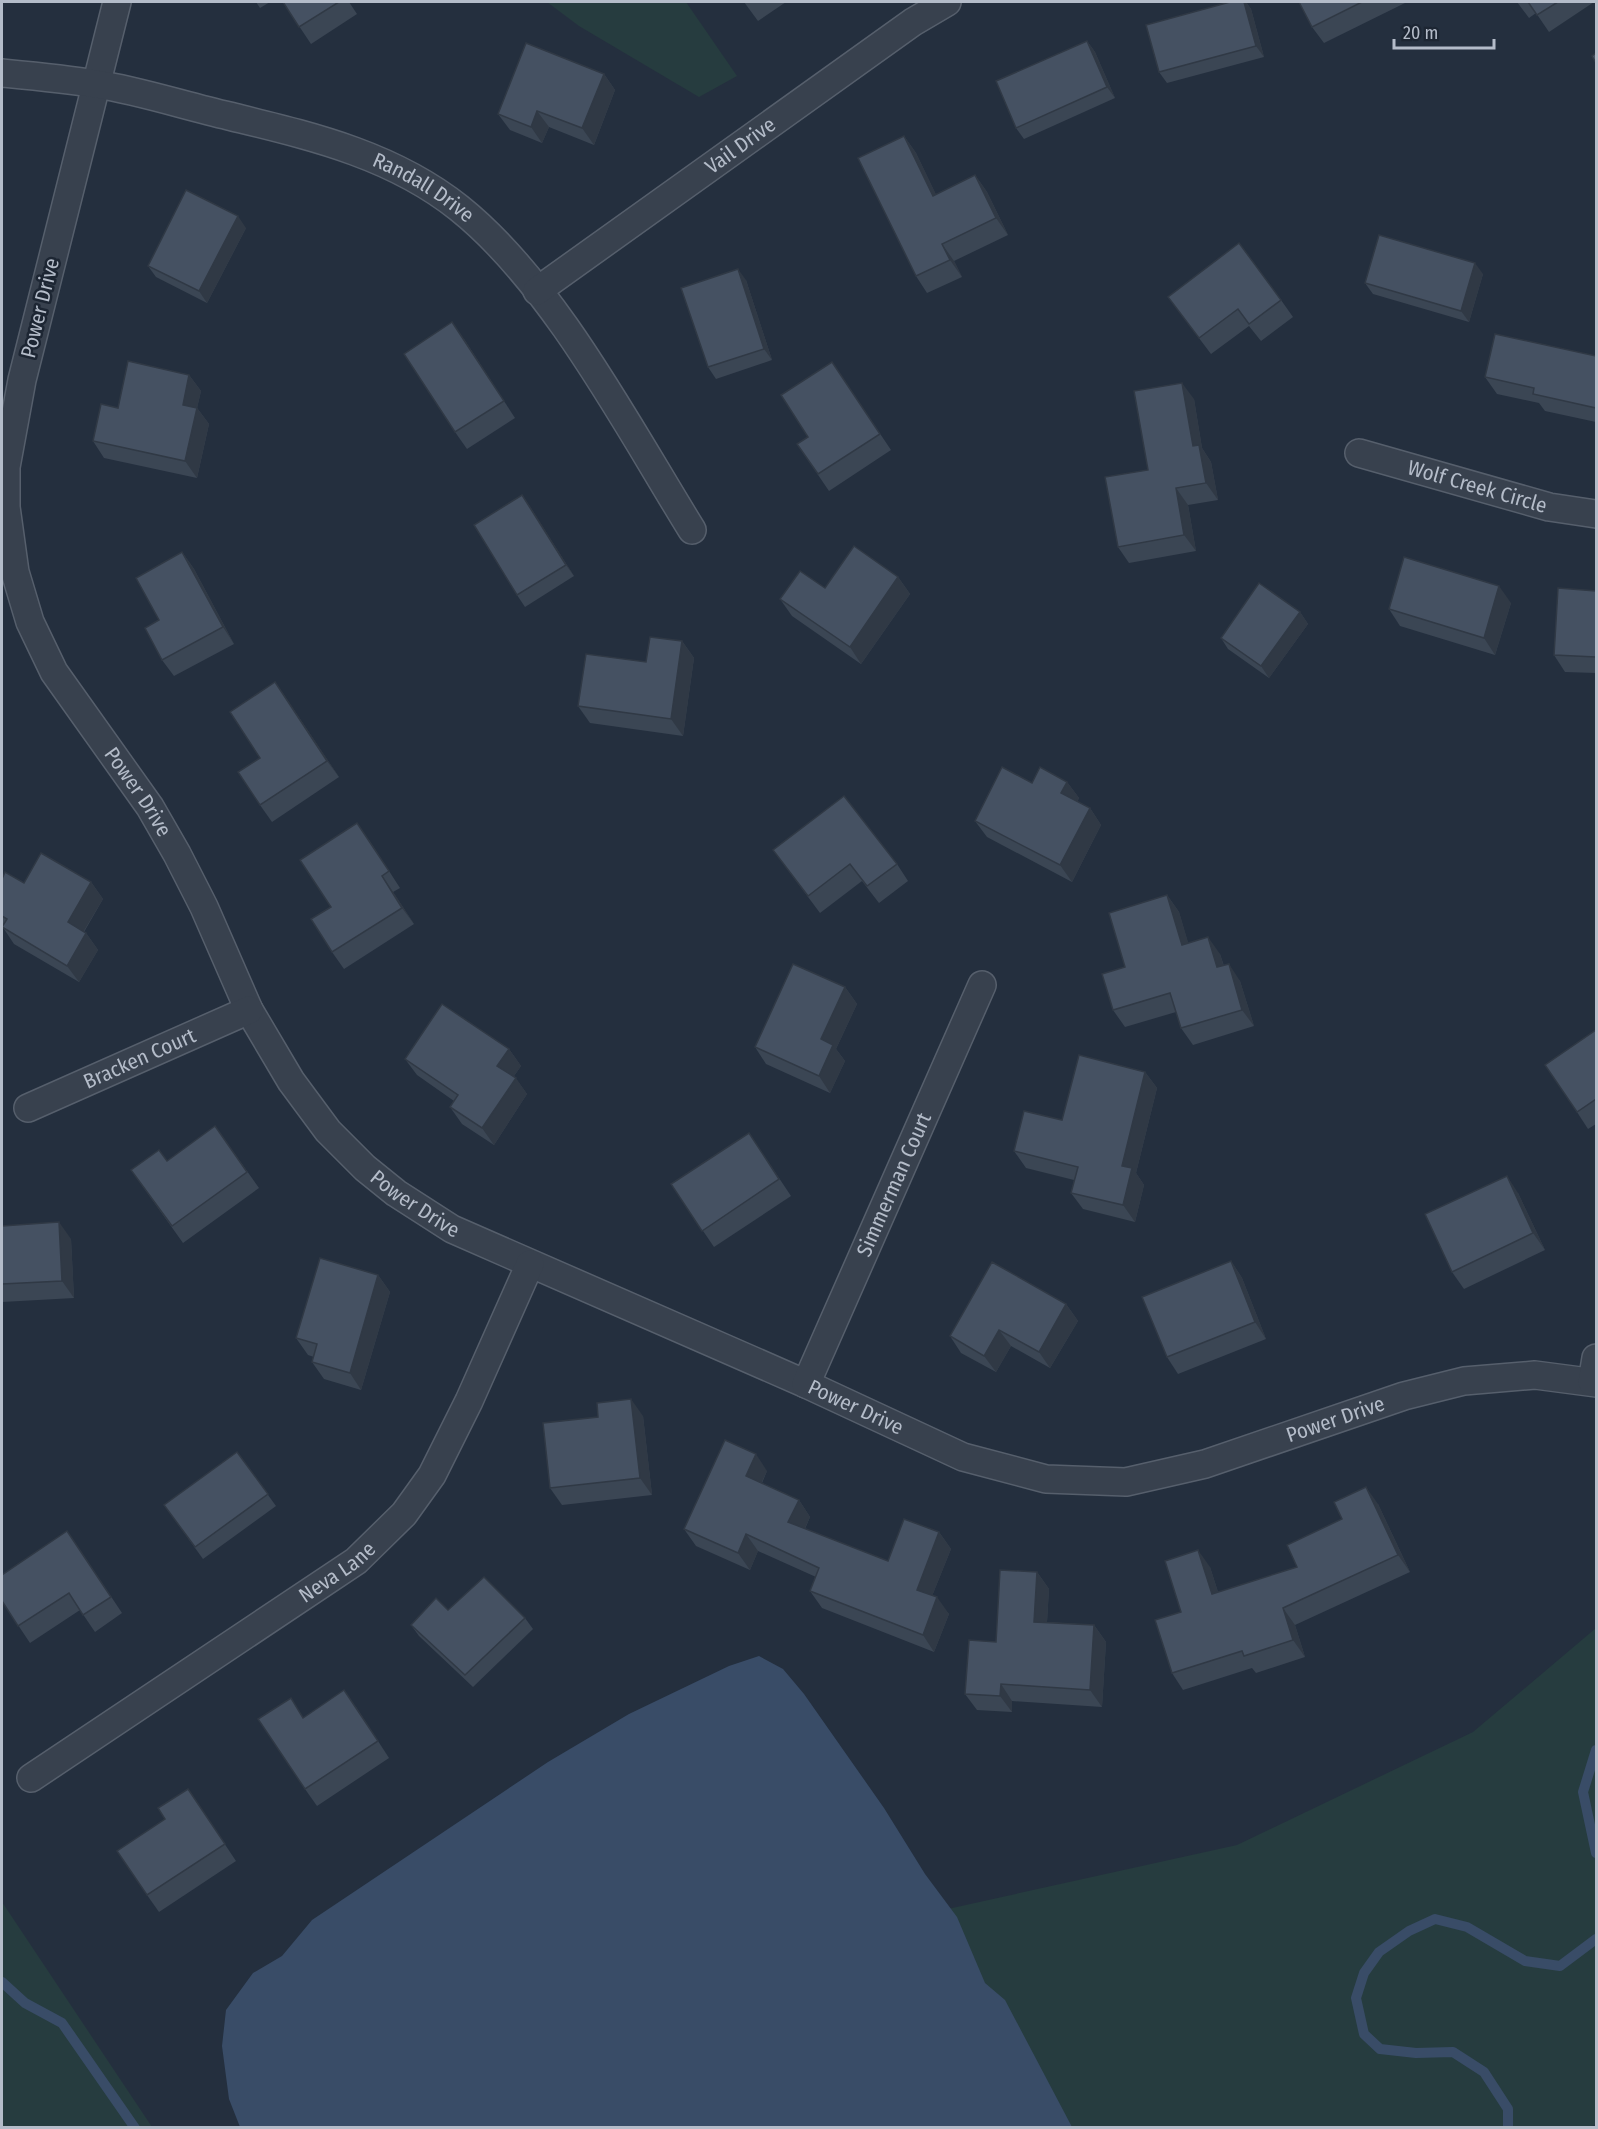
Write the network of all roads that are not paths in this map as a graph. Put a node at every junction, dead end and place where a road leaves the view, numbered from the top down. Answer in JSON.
{"nodes":[{"id":1,"x":117,"y":2,"type":"edge"},
{"id":2,"x":947,"y":2,"type":"edge"},
{"id":3,"x":2,"y":73,"type":"edge"},
{"id":4,"x":98,"y":85,"type":"junction"},
{"id":5,"x":537,"y":291,"type":"junction"},
{"id":6,"x":1359,"y":453,"type":"dead end"},
{"id":7,"x":1596,"y":514,"type":"edge"},
{"id":8,"x":692,"y":530,"type":"dead end"},
{"id":9,"x":982,"y":985,"type":"dead end"},
{"id":10,"x":249,"y":1010,"type":"junction"},
{"id":11,"x":28,"y":1108,"type":"dead end"},
{"id":12,"x":530,"y":1264,"type":"junction"},
{"id":13,"x":1595,"y":1375,"type":"edge"},
{"id":14,"x":806,"y":1384,"type":"junction"},
{"id":15,"x":31,"y":1778,"type":"dead end"}],
"edges":[{"from":1,"to":4,"type":"street","name":"Power Drive"},
{"from":2,"to":5,"type":"street","name":"Vail Drive"},
{"from":3,"to":4,"type":"street","name":"Randall Drive"},
{"from":4,"to":5,"type":"street","name":"Randall Drive"},
{"from":4,"to":10,"type":"street","name":"Power Drive"},
{"from":5,"to":8,"type":"street","name":"Randall Drive"},
{"from":6,"to":7,"type":"street","name":"Wolf Creek Circle"},
{"from":9,"to":14,"type":"street","name":"Simmerman Court"},
{"from":10,"to":11,"type":"street","name":"Bracken Court"},
{"from":10,"to":12,"type":"street","name":"Power Drive"},
{"from":12,"to":14,"type":"street","name":"Power Drive"},
{"from":12,"to":15,"type":"street","name":"Neva Lane"},
{"from":13,"to":14,"type":"street","name":"Power Drive"}]}
